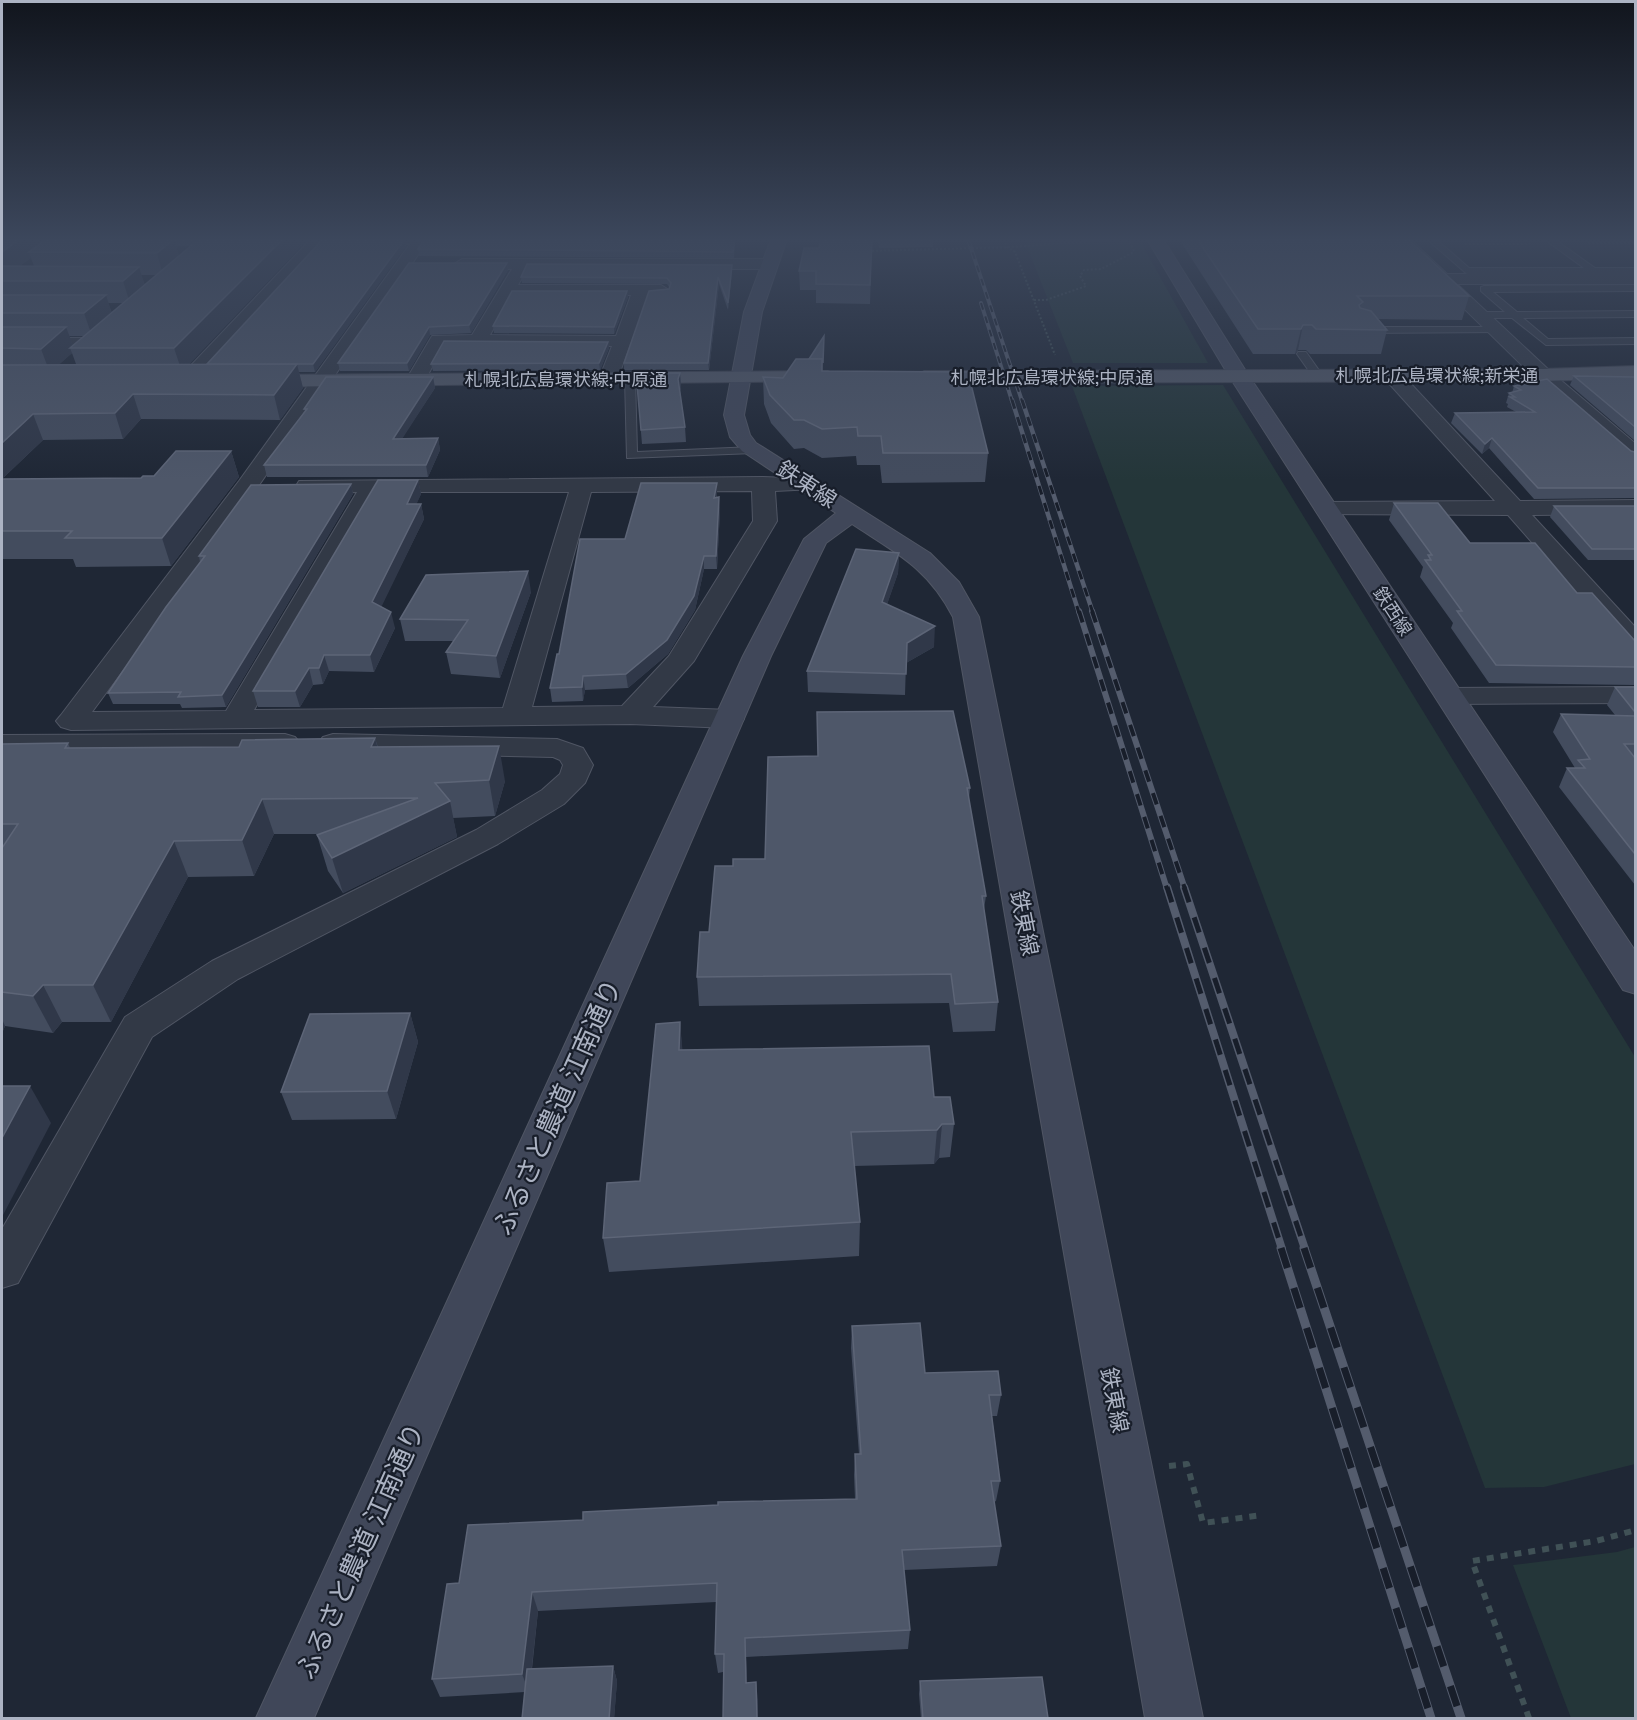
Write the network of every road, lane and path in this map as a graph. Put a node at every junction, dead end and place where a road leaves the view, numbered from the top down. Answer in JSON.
{"nodes":[{"id":1,"x":244,"y":319,"type":"edge"},
{"id":2,"x":364,"y":319,"type":"edge"},
{"id":3,"x":490,"y":319,"type":"edge"},
{"id":4,"x":559,"y":319,"type":"edge"},
{"id":5,"x":630,"y":319,"type":"edge"},
{"id":6,"x":752,"y":319,"type":"edge"},
{"id":7,"x":1041,"y":319,"type":"edge"},
{"id":8,"x":1200,"y":319,"type":"edge"},
{"id":9,"x":1485,"y":319,"type":"edge"},
{"id":10,"x":1519,"y":319,"type":"edge"},
{"id":11,"x":1589,"y":319,"type":"edge"},
{"id":12,"x":114,"y":330,"type":"edge"},
{"id":13,"x":1360,"y":330,"type":"edge"},
{"id":14,"x":1496,"y":330,"type":"junction"},
{"id":15,"x":477,"y":341,"type":"junction"},
{"id":16,"x":550,"y":341,"type":"junction"},
{"id":17,"x":622,"y":341,"type":"junction"},
{"id":18,"x":1618,"y":341,"type":"junction"},
{"id":19,"x":1635,"y":341,"type":"edge"},
{"id":20,"x":2,"y":343,"type":"edge"},
{"id":21,"x":99,"y":343,"type":"junction"},
{"id":22,"x":1302,"y":354,"type":"edge"},
{"id":23,"x":1055,"y":355,"type":"dead end"},
{"id":24,"x":81,"y":358,"type":"edge"},
{"id":25,"x":1635,"y":372,"type":"edge"},
{"id":26,"x":1392,"y":375,"type":"junction"},
{"id":27,"x":1543,"y":375,"type":"junction"},
{"id":28,"x":1239,"y":376,"type":"junction"},
{"id":29,"x":1318,"y":376,"type":"junction"},
{"id":30,"x":847,"y":377,"type":"edge"},
{"id":31,"x":906,"y":377,"type":"edge"},
{"id":32,"x":630,"y":378,"type":"junction"},
{"id":33,"x":740,"y":378,"type":"junction"},
{"id":34,"x":609,"y":379,"type":"junction"},
{"id":35,"x":320,"y":380,"type":"junction"},
{"id":36,"x":416,"y":380,"type":"junction"},
{"id":37,"x":231,"y":381,"type":"edge"},
{"id":38,"x":164,"y":382,"type":"edge"},
{"id":39,"x":186,"y":382,"type":"junction"},
{"id":40,"x":208,"y":382,"type":"edge"},
{"id":41,"x":1635,"y":455,"type":"edge"},
{"id":42,"x":759,"y":467,"type":"junction"},
{"id":43,"x":582,"y":485,"type":"junction"},
{"id":44,"x":266,"y":486,"type":"junction"},
{"id":45,"x":372,"y":486,"type":"junction"},
{"id":46,"x":1635,"y":507,"type":"edge"},
{"id":47,"x":1514,"y":508,"type":"junction"},
{"id":48,"x":1326,"y":509,"type":"junction"},
{"id":49,"x":852,"y":513,"type":"junction"},
{"id":50,"x":1635,"y":645,"type":"edge"},
{"id":51,"x":1635,"y":695,"type":"edge"},
{"id":52,"x":1449,"y":696,"type":"junction"},
{"id":53,"x":630,"y":715,"type":"junction"},
{"id":54,"x":515,"y":716,"type":"junction"},
{"id":55,"x":235,"y":719,"type":"junction"},
{"id":56,"x":730,"y":719,"type":"junction"},
{"id":57,"x":2,"y":744,"type":"edge"},
{"id":58,"x":1635,"y":981,"type":"edge"},
{"id":59,"x":2,"y":1269,"type":"edge"},
{"id":60,"x":1169,"y":1466,"type":"dead end"},
{"id":61,"x":1262,"y":1515,"type":"dead end"},
{"id":62,"x":1635,"y":1530,"type":"edge"},
{"id":63,"x":285,"y":1719,"type":"edge"},
{"id":64,"x":1174,"y":1719,"type":"edge"},
{"id":65,"x":1529,"y":1719,"type":"edge"}],
"edges":[{"from":1,"to":39,"type":"street"},
{"from":2,"to":35,"type":"street"},
{"from":3,"to":15,"type":"street"},
{"from":4,"to":16,"type":"street"},
{"from":5,"to":17,"type":"street"},
{"from":6,"to":33,"type":"street","name":"鉄東線"},
{"from":7,"to":23,"type":"path"},
{"from":8,"to":28,"type":"street","name":"鉄西線"},
{"from":9,"to":14,"type":"street"},
{"from":10,"to":18,"type":"lane"},
{"from":11,"to":18,"type":"lane"},
{"from":12,"to":21,"type":"street"},
{"from":13,"to":14,"type":"lane"},
{"from":14,"to":27,"type":"street"},
{"from":15,"to":16,"type":"street"},
{"from":15,"to":36,"type":"street"},
{"from":16,"to":17,"type":"street"},
{"from":17,"to":34,"type":"street"},
{"from":18,"to":19,"type":"lane"},
{"from":20,"to":21,"type":"street"},
{"from":21,"to":24,"type":"street"},
{"from":22,"to":29,"type":"lane"},
{"from":25,"to":27,"type":"main road","name":"札幌北広島環状線;新栄通"},
{"from":26,"to":27,"type":"main road","name":"札幌北広島環状線;新栄通"},
{"from":26,"to":29,"type":"main road","name":"札幌北広島環状線;新栄通"},
{"from":26,"to":47,"type":"street"},
{"from":27,"to":41,"type":"street"},
{"from":28,"to":29,"type":"main road","name":"札幌北広島環状線;新栄通"},
{"from":28,"to":31,"type":"main road","name":"札幌北広島環状線;中原通"},
{"from":28,"to":48,"type":"street","name":"鉄西線"},
{"from":30,"to":33,"type":"main road","name":"札幌北広島環状線;中原通"},
{"from":32,"to":33,"type":"main road","name":"札幌北広島環状線;中原通"},
{"from":32,"to":34,"type":"main road","name":"札幌北広島環状線;中原通"},
{"from":32,"to":42,"type":"lane"},
{"from":33,"to":42,"type":"street","name":"鉄東線"},
{"from":34,"to":36,"type":"main road","name":"札幌北広島環状線;中原通"},
{"from":35,"to":36,"type":"main road","name":"札幌北広島環状線;中原通"},
{"from":35,"to":37,"type":"main road","name":"札幌北広島環状線;中原通"},
{"from":35,"to":44,"type":"street"},
{"from":38,"to":39,"type":"main road"},
{"from":39,"to":40,"type":"main road"},
{"from":42,"to":43,"type":"street"},
{"from":42,"to":49,"type":"street","name":"鉄東線"},
{"from":42,"to":53,"type":"street"},
{"from":43,"to":45,"type":"street"},
{"from":43,"to":54,"type":"street"},
{"from":44,"to":45,"type":"street"},
{"from":44,"to":55,"type":"street"},
{"from":45,"to":55,"type":"street"},
{"from":46,"to":47,"type":"street"},
{"from":47,"to":48,"type":"street"},
{"from":47,"to":50,"type":"street"},
{"from":48,"to":52,"type":"street","name":"鉄西線"},
{"from":49,"to":56,"type":"street","name":"ふるさと農道 江南通り"},
{"from":49,"to":64,"type":"street","name":"鉄東線"},
{"from":51,"to":52,"type":"street"},
{"from":52,"to":58,"type":"street","name":"鉄西線"},
{"from":53,"to":54,"type":"street"},
{"from":53,"to":56,"type":"street"},
{"from":54,"to":55,"type":"street"},
{"from":56,"to":63,"type":"street","name":"ふるさと農道 江南通り"},
{"from":57,"to":59,"type":"street"},
{"from":60,"to":61,"type":"path"},
{"from":62,"to":65,"type":"path"}]}
